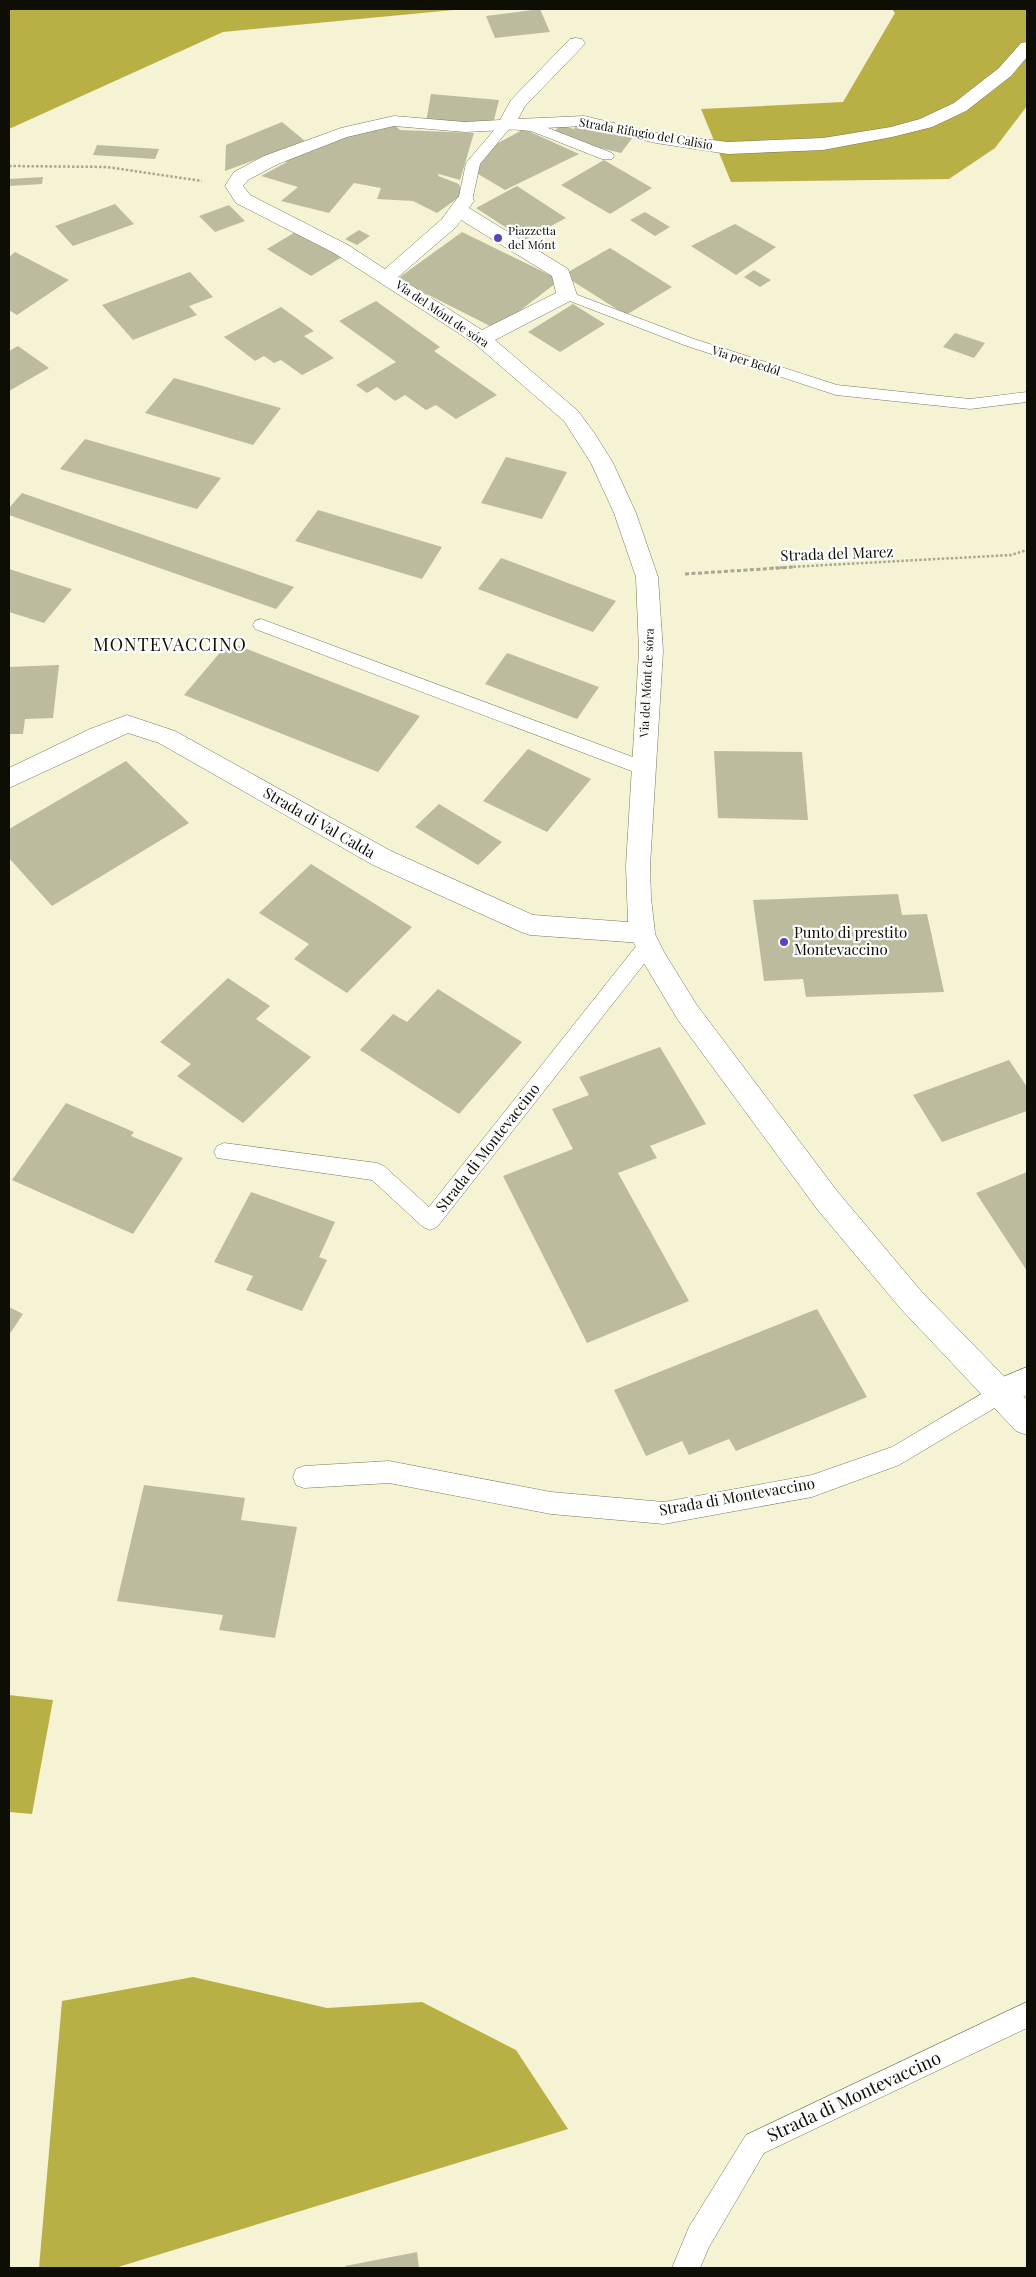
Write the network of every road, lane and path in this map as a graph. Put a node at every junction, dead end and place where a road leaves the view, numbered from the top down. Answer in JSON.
{"nodes":[{"id":1,"x":576,"y":43,"type":"dead end"},
{"id":2,"x":1027,"y":47,"type":"edge"},
{"id":3,"x":506,"y":125,"type":"junction"},
{"id":4,"x":607,"y":156,"type":"dead end"},
{"id":5,"x":9,"y":166,"type":"edge"},
{"id":6,"x":234,"y":186,"type":"junction"},
{"id":7,"x":462,"y":205,"type":"junction"},
{"id":8,"x":387,"y":277,"type":"junction"},
{"id":9,"x":567,"y":295,"type":"junction"},
{"id":10,"x":481,"y":339,"type":"junction"},
{"id":11,"x":1027,"y":397,"type":"edge"},
{"id":12,"x":1027,"y":550,"type":"edge"},
{"id":13,"x":647,"y":577,"type":"junction"},
{"id":14,"x":261,"y":624,"type":"dead end"},
{"id":15,"x":643,"y":768,"type":"junction"},
{"id":16,"x":9,"y":780,"type":"edge"},
{"id":17,"x":645,"y":939,"type":"junction"},
{"id":18,"x":224,"y":1152,"type":"dead end"},
{"id":19,"x":1027,"y":1381,"type":"edge"},
{"id":20,"x":1000,"y":1393,"type":"junction"},
{"id":21,"x":1027,"y":1421,"type":"edge"},
{"id":22,"x":304,"y":1477,"type":"dead end"},
{"id":23,"x":1027,"y":2015,"type":"edge"},
{"id":24,"x":686,"y":2268,"type":"edge"}],
"edges":[{"from":1,"to":3,"type":"street"},
{"from":2,"to":3,"type":"street","name":"Strada Rifugio del Calisio"},
{"from":3,"to":4,"type":"lane"},
{"from":3,"to":6,"type":"street"},
{"from":3,"to":7,"type":"lane"},
{"from":5,"to":6,"type":"path"},
{"from":6,"to":8,"type":"street","name":"Via del Mónt de sóra"},
{"from":7,"to":8,"type":"street"},
{"from":7,"to":9,"type":"street"},
{"from":8,"to":10,"type":"street","name":"Via del Mónt de sóra"},
{"from":9,"to":10,"type":"street"},
{"from":9,"to":11,"type":"lane","name":"Via per Bedól"},
{"from":10,"to":13,"type":"street","name":"Via del Mónt de sóra"},
{"from":12,"to":13,"type":"path","name":"Strada del Marez"},
{"from":13,"to":15,"type":"street","name":"Via del Mónt de sóra"},
{"from":14,"to":15,"type":"lane"},
{"from":15,"to":17,"type":"street","name":"Via del Mónt de sóra"},
{"from":16,"to":17,"type":"street","name":"Strada di Val Calda"},
{"from":17,"to":18,"type":"lane","name":"Strada di Montevaccino"},
{"from":17,"to":20,"type":"street"},
{"from":19,"to":20,"type":"street"},
{"from":20,"to":21,"type":"street"},
{"from":20,"to":22,"type":"lane","name":"Strada di Montevaccino"},
{"from":23,"to":24,"type":"lane","name":"Strada di Montevaccino"}]}
